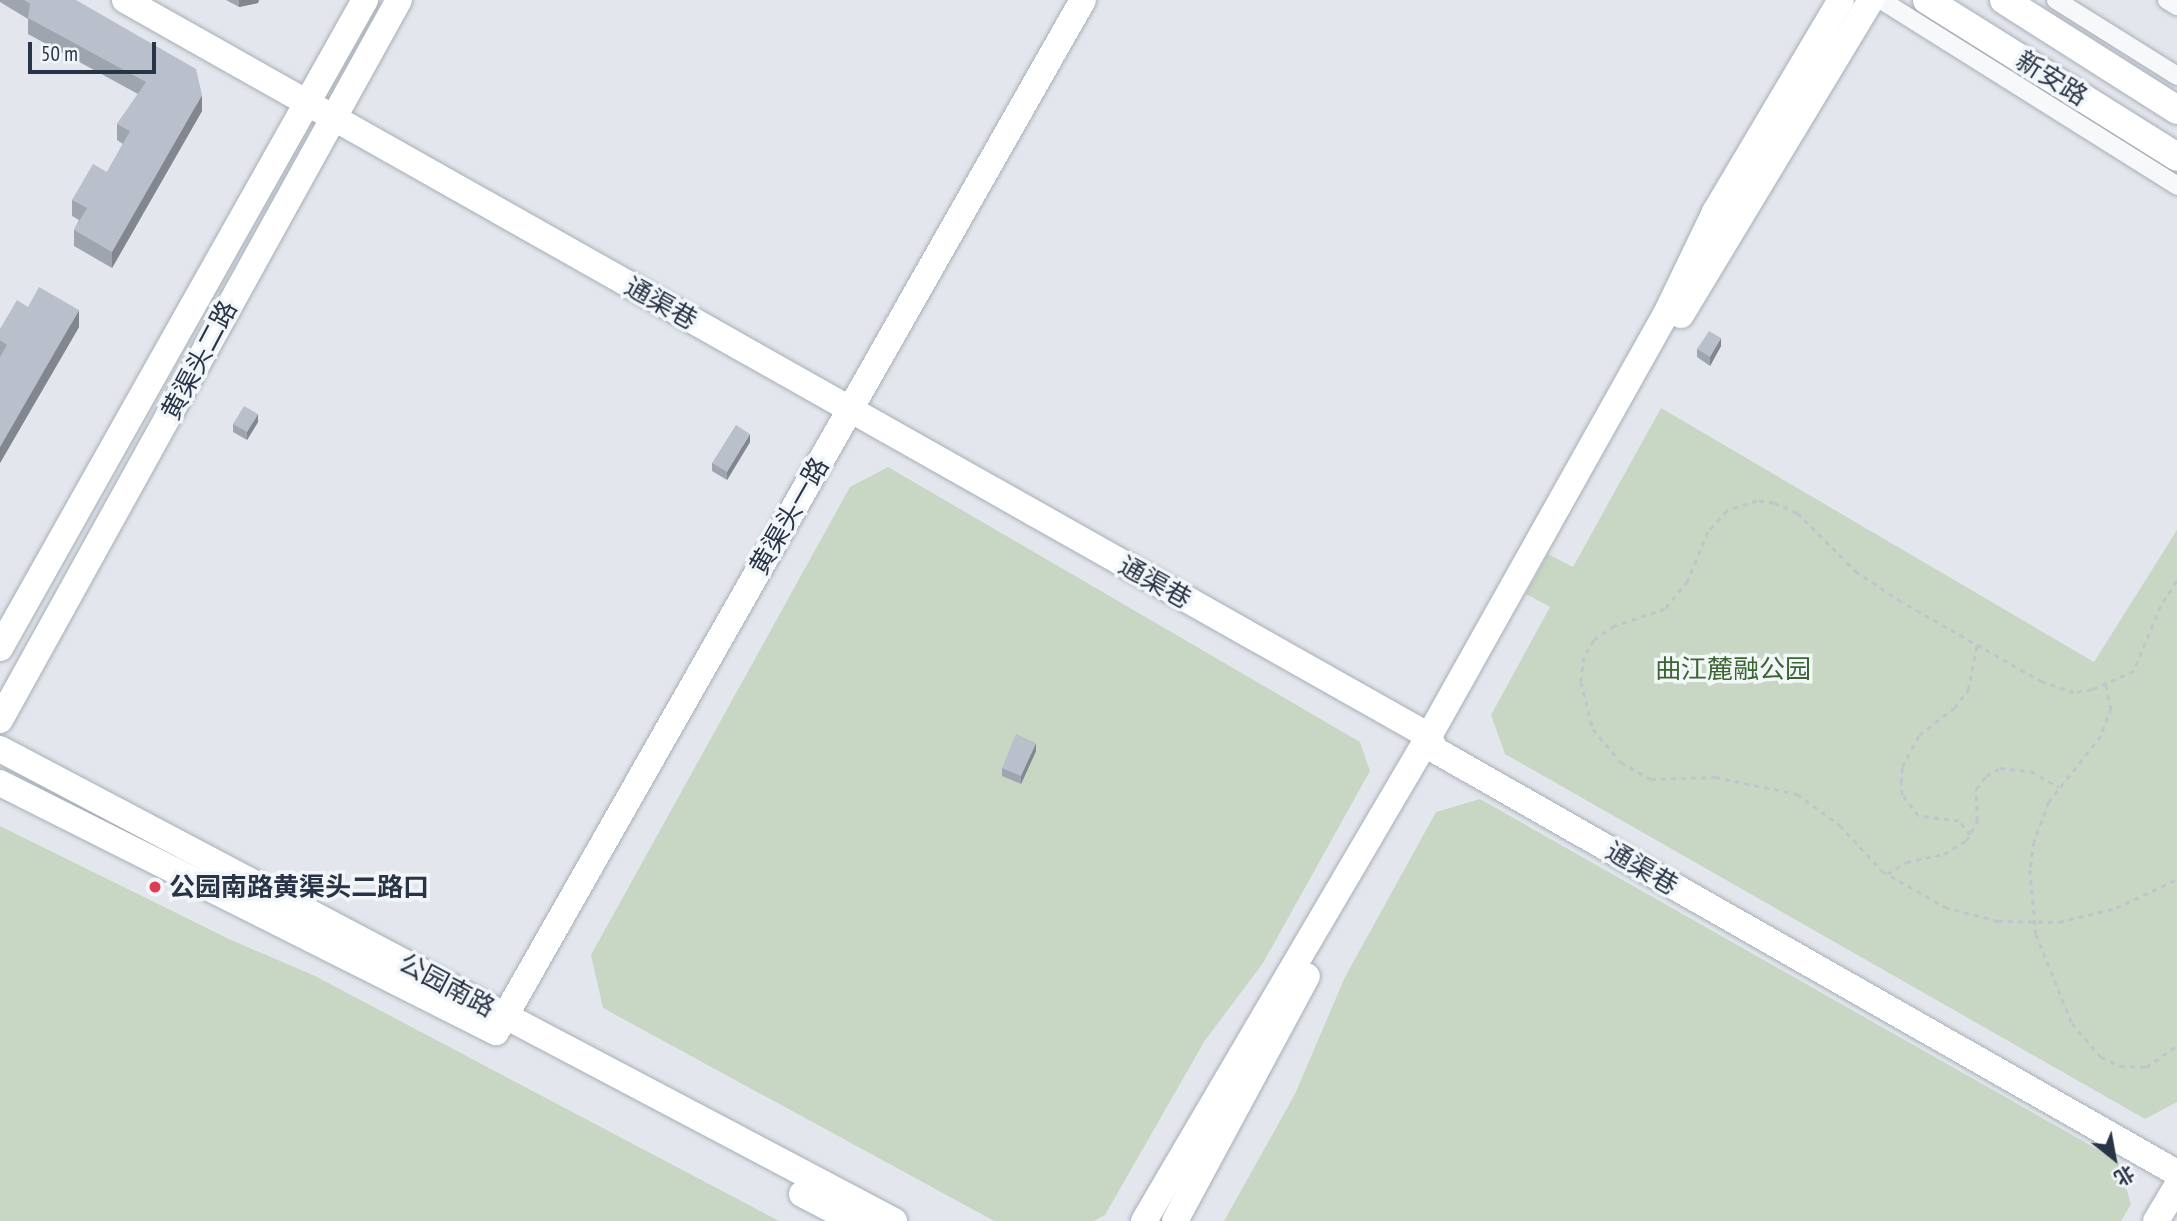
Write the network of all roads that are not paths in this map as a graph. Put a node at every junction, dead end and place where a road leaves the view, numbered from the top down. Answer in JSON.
{"nodes":[{"id":1,"x":125,"y":0,"type":"edge"},
{"id":2,"x":365,"y":0,"type":"edge"},
{"id":3,"x":400,"y":0,"type":"edge"},
{"id":4,"x":1083,"y":0,"type":"edge"},
{"id":5,"x":1841,"y":0,"type":"edge"},
{"id":6,"x":1871,"y":0,"type":"edge"},
{"id":7,"x":1881,"y":0,"type":"edge"},
{"id":8,"x":1927,"y":0,"type":"edge"},
{"id":9,"x":2004,"y":0,"type":"edge"},
{"id":10,"x":2056,"y":0,"type":"edge"},
{"id":11,"x":2167,"y":0,"type":"edge"},
{"id":12,"x":2177,"y":6,"type":"edge"},
{"id":13,"x":2177,"y":76,"type":"edge"},
{"id":14,"x":306,"y":104,"type":"junction"},
{"id":15,"x":2177,"y":110,"type":"edge"},
{"id":16,"x":331,"y":118,"type":"junction"},
{"id":17,"x":2177,"y":157,"type":"edge"},
{"id":18,"x":2177,"y":186,"type":"edge"},
{"id":19,"x":850,"y":410,"type":"junction"},
{"id":20,"x":0,"y":648,"type":"edge"},
{"id":21,"x":0,"y":720,"type":"edge"},
{"id":22,"x":1432,"y":743,"type":"junction"},
{"id":23,"x":0,"y":750,"type":"edge"},
{"id":24,"x":0,"y":783,"type":"edge"},
{"id":25,"x":500,"y":1024,"type":"junction"},
{"id":26,"x":2177,"y":1173,"type":"edge"},
{"id":27,"x":2177,"y":1186,"type":"edge"},
{"id":28,"x":854,"y":1221,"type":"edge"},
{"id":29,"x":894,"y":1221,"type":"edge"},
{"id":30,"x":1144,"y":1221,"type":"edge"},
{"id":31,"x":1175,"y":1221,"type":"edge"},
{"id":32,"x":2156,"y":1221,"type":"edge"}],
"edges":[{"from":1,"to":14,"type":"street","name":"通渠巷"},
{"from":2,"to":14,"type":"street","name":"黄渠头二路"},
{"from":3,"to":16,"type":"street","name":"黄渠头二路"},
{"from":4,"to":19,"type":"street","name":"黄渠头一路"},
{"from":5,"to":22,"type":"street"},
{"from":6,"to":22,"type":"street"},
{"from":7,"to":18,"type":"street"},
{"from":8,"to":17,"type":"main road","name":"新安路"},
{"from":9,"to":15,"type":"main road","name":"新安路"},
{"from":10,"to":13,"type":"street"},
{"from":11,"to":12,"type":"street"},
{"from":14,"to":16,"type":"street","name":"通渠巷"},
{"from":14,"to":20,"type":"street","name":"黄渠头二路"},
{"from":16,"to":19,"type":"street","name":"通渠巷"},
{"from":16,"to":21,"type":"street","name":"黄渠头二路"},
{"from":19,"to":22,"type":"street","name":"通渠巷"},
{"from":19,"to":25,"type":"street","name":"黄渠头一路"},
{"from":22,"to":26,"type":"street","name":"通渠巷"},
{"from":22,"to":30,"type":"street"},
{"from":22,"to":31,"type":"street"},
{"from":23,"to":25,"type":"street","name":"公园南路"},
{"from":24,"to":25,"type":"street","name":"公园南路"},
{"from":25,"to":28,"type":"street","name":"公园南路"},
{"from":25,"to":29,"type":"street","name":"公园南路"},
{"from":27,"to":32,"type":"street"}]}
